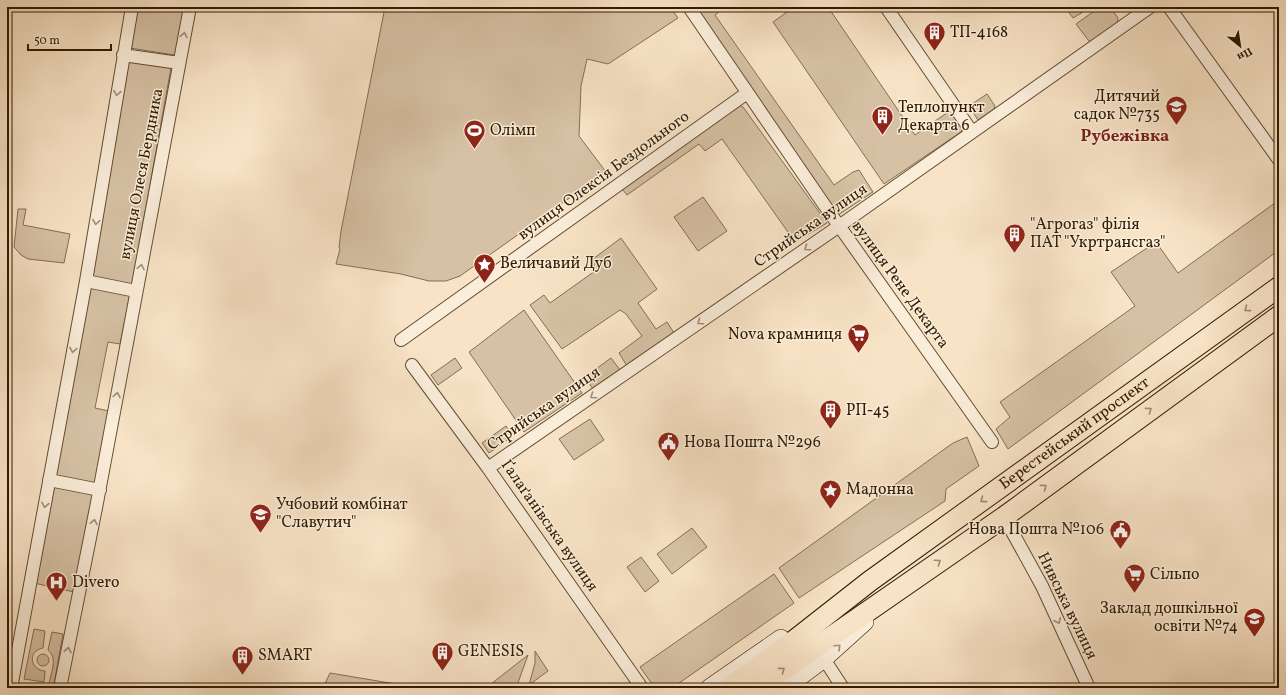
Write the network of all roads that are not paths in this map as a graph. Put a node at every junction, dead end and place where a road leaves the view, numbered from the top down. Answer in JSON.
{"nodes":[{"id":1,"x":132,"y":7,"type":"edge"},
{"id":2,"x":190,"y":7,"type":"edge"},
{"id":3,"x":689,"y":7,"type":"edge"},
{"id":4,"x":886,"y":7,"type":"edge"},
{"id":5,"x":1150,"y":7,"type":"edge"},
{"id":6,"x":1169,"y":7,"type":"edge"},
{"id":7,"x":124,"y":55,"type":"junction"},
{"id":8,"x":179,"y":63,"type":"junction"},
{"id":9,"x":747,"y":93,"type":"junction"},
{"id":10,"x":972,"y":132,"type":"junction"},
{"id":11,"x":1279,"y":160,"type":"edge"},
{"id":12,"x":839,"y":226,"type":"junction"},
{"id":13,"x":86,"y":280,"type":"junction"},
{"id":14,"x":1279,"y":287,"type":"edge"},
{"id":15,"x":136,"y":291,"type":"junction"},
{"id":16,"x":1279,"y":316,"type":"edge"},
{"id":17,"x":401,"y":340,"type":"dead end"},
{"id":18,"x":412,"y":365,"type":"dead end"},
{"id":19,"x":992,"y":442,"type":"dead end"},
{"id":20,"x":488,"y":468,"type":"junction"},
{"id":21,"x":49,"y":480,"type":"junction"},
{"id":22,"x":100,"y":490,"type":"junction"},
{"id":23,"x":1004,"y":517,"type":"junction"},
{"id":24,"x":870,"y":581,"type":"junction"},
{"id":25,"x":809,"y":650,"type":"junction"},
{"id":26,"x":15,"y":687,"type":"edge"},
{"id":27,"x":60,"y":688,"type":"edge"},
{"id":28,"x":642,"y":688,"type":"edge"},
{"id":29,"x":709,"y":688,"type":"edge"},
{"id":30,"x":728,"y":688,"type":"edge"},
{"id":31,"x":757,"y":688,"type":"edge"},
{"id":32,"x":785,"y":688,"type":"edge"},
{"id":33,"x":843,"y":688,"type":"edge"},
{"id":34,"x":1089,"y":688,"type":"edge"}],
"edges":[{"from":1,"to":7,"type":"street"},
{"from":8,"to":2,"type":"street","name":"вулиця Олеся Бердника","one_way":true},
{"from":3,"to":9,"type":"street","name":"вулиця Рене Декарта"},
{"from":4,"to":10,"type":"street"},
{"from":5,"to":10,"type":"street","name":"Стрийська вулиця"},
{"from":6,"to":11,"type":"street"},
{"from":7,"to":8,"type":"street"},
{"from":7,"to":13,"type":"street","one_way":true},
{"from":15,"to":8,"type":"street","name":"вулиця Олеся Бердника","one_way":true},
{"from":9,"to":12,"type":"street","name":"вулиця Рене Декарта"},
{"from":9,"to":17,"type":"street","name":"вулиця Олексія Бездольного"},
{"from":10,"to":12,"type":"street","name":"Стрийська вулиця"},
{"from":12,"to":19,"type":"street","name":"вулиця Рене Декарта"},
{"from":12,"to":20,"type":"street","name":"Стрийська вулиця","one_way":true},
{"from":13,"to":15,"type":"street"},
{"from":13,"to":21,"type":"street","one_way":true},
{"from":14,"to":24,"type":"main road","name":"Берестейський проспект","one_way":true},
{"from":22,"to":15,"type":"street","name":"вулиця Олеся Бердника","one_way":true},
{"from":23,"to":16,"type":"main road","name":"Берестейський проспект","one_way":true},
{"from":18,"to":20,"type":"street","name":"Ґалаґанівська вулиця"},
{"from":20,"to":28,"type":"street","name":"Ґалаґанівська вулиця"},
{"from":21,"to":22,"type":"street"},
{"from":21,"to":26,"type":"street","one_way":true},
{"from":27,"to":22,"type":"street","name":"вулиця Олеся Бердника","one_way":true},
{"from":25,"to":23,"type":"main road","name":"Берестейський проспект","one_way":true},
{"from":23,"to":34,"type":"street","name":"Нивська вулиця","one_way":true},
{"from":24,"to":25,"type":"main road","name":"Берестейський проспект"},
{"from":24,"to":29,"type":"main road","name":"Берестейський проспект"},
{"from":25,"to":30,"type":"main road","name":"Берестейський проспект"},
{"from":31,"to":25,"type":"main road","name":"Берестейський проспект","one_way":true},
{"from":25,"to":32,"type":"main road","name":"Берестейський проспект"},
{"from":25,"to":33,"type":"street"}]}
